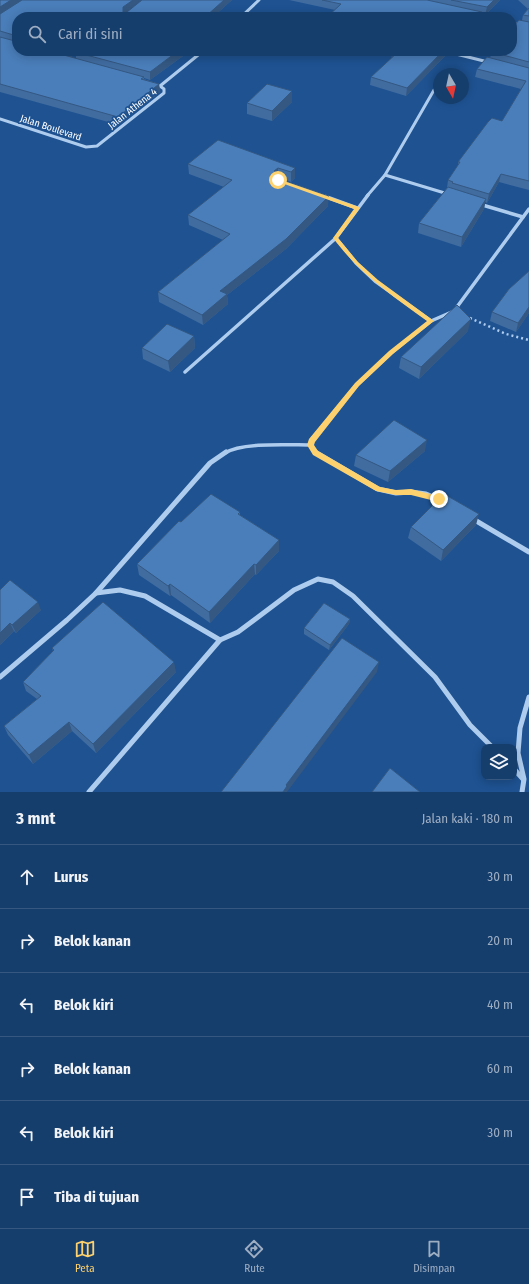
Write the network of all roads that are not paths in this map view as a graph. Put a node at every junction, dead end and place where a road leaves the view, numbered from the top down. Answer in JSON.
{"nodes":[{"id":1,"x":259,"y":0,"type":"edge"},
{"id":2,"x":246,"y":12,"type":"edge"},
{"id":3,"x":517,"y":25,"type":"edge"},
{"id":4,"x":529,"y":27,"type":"edge"},
{"id":5,"x":197,"y":56,"type":"edge"},
{"id":6,"x":463,"y":56,"type":"edge"},
{"id":7,"x":490,"y":63,"type":"edge"},
{"id":8,"x":153,"y":84,"type":"edge"},
{"id":9,"x":160,"y":86,"type":"junction"},
{"id":10,"x":433,"y":92,"type":"edge"},
{"id":11,"x":0,"y":119,"type":"edge"},
{"id":12,"x":97,"y":146,"type":"joint"},
{"id":13,"x":385,"y":175,"type":"junction"},
{"id":14,"x":449,"y":194,"type":"edge"},
{"id":15,"x":321,"y":195,"type":"edge"},
{"id":16,"x":471,"y":201,"type":"edge"},
{"id":17,"x":357,"y":208,"type":"junction"},
{"id":18,"x":529,"y":209,"type":"edge"},
{"id":19,"x":523,"y":217,"type":"junction"},
{"id":20,"x":336,"y":238,"type":"junction"},
{"id":21,"x":431,"y":321,"type":"junction"},
{"id":22,"x":184,"y":372,"type":"dead end"},
{"id":23,"x":310,"y":445,"type":"junction"},
{"id":24,"x":445,"y":502,"type":"edge"},
{"id":25,"x":471,"y":518,"type":"edge"},
{"id":26,"x":529,"y":552,"type":"edge"},
{"id":27,"x":96,"y":593,"type":"junction"},
{"id":28,"x":220,"y":640,"type":"junction"},
{"id":29,"x":0,"y":677,"type":"edge"},
{"id":30,"x":529,"y":697,"type":"edge"},
{"id":31,"x":489,"y":744,"type":"edge"},
{"id":32,"x":517,"y":772,"type":"edge"},
{"id":33,"x":524,"y":779,"type":"junction"},
{"id":34,"x":89,"y":792,"type":"edge"},
{"id":35,"x":522,"y":792,"type":"edge"}],
"edges":[{"from":1,"to":2,"type":"street"},
{"from":3,"to":4,"type":"street"},
{"from":5,"to":9,"type":"street","name":"Jalan Athena 4"},
{"from":6,"to":7,"type":"street"},
{"from":8,"to":9,"type":"street"},
{"from":9,"to":12,"type":"street","name":"Jalan Athena 4"},
{"from":10,"to":13,"type":"street"},
{"from":11,"to":12,"type":"street","name":"Jalan Boulevard"},
{"from":13,"to":14,"type":"street"},
{"from":13,"to":17,"type":"street"},
{"from":15,"to":17,"type":"street"},
{"from":16,"to":19,"type":"street"},
{"from":17,"to":20,"type":"street"},
{"from":18,"to":19,"type":"street"},
{"from":19,"to":21,"type":"street"},
{"from":20,"to":21,"type":"street"},
{"from":20,"to":22,"type":"street"},
{"from":21,"to":23,"type":"street"},
{"from":23,"to":24,"type":"street"},
{"from":23,"to":27,"type":"street"},
{"from":25,"to":26,"type":"street"},
{"from":27,"to":28,"type":"street"},
{"from":27,"to":29,"type":"street"},
{"from":28,"to":31,"type":"street"},
{"from":28,"to":34,"type":"street"},
{"from":30,"to":33,"type":"street"},
{"from":32,"to":33,"type":"street"},
{"from":33,"to":35,"type":"street"}]}
